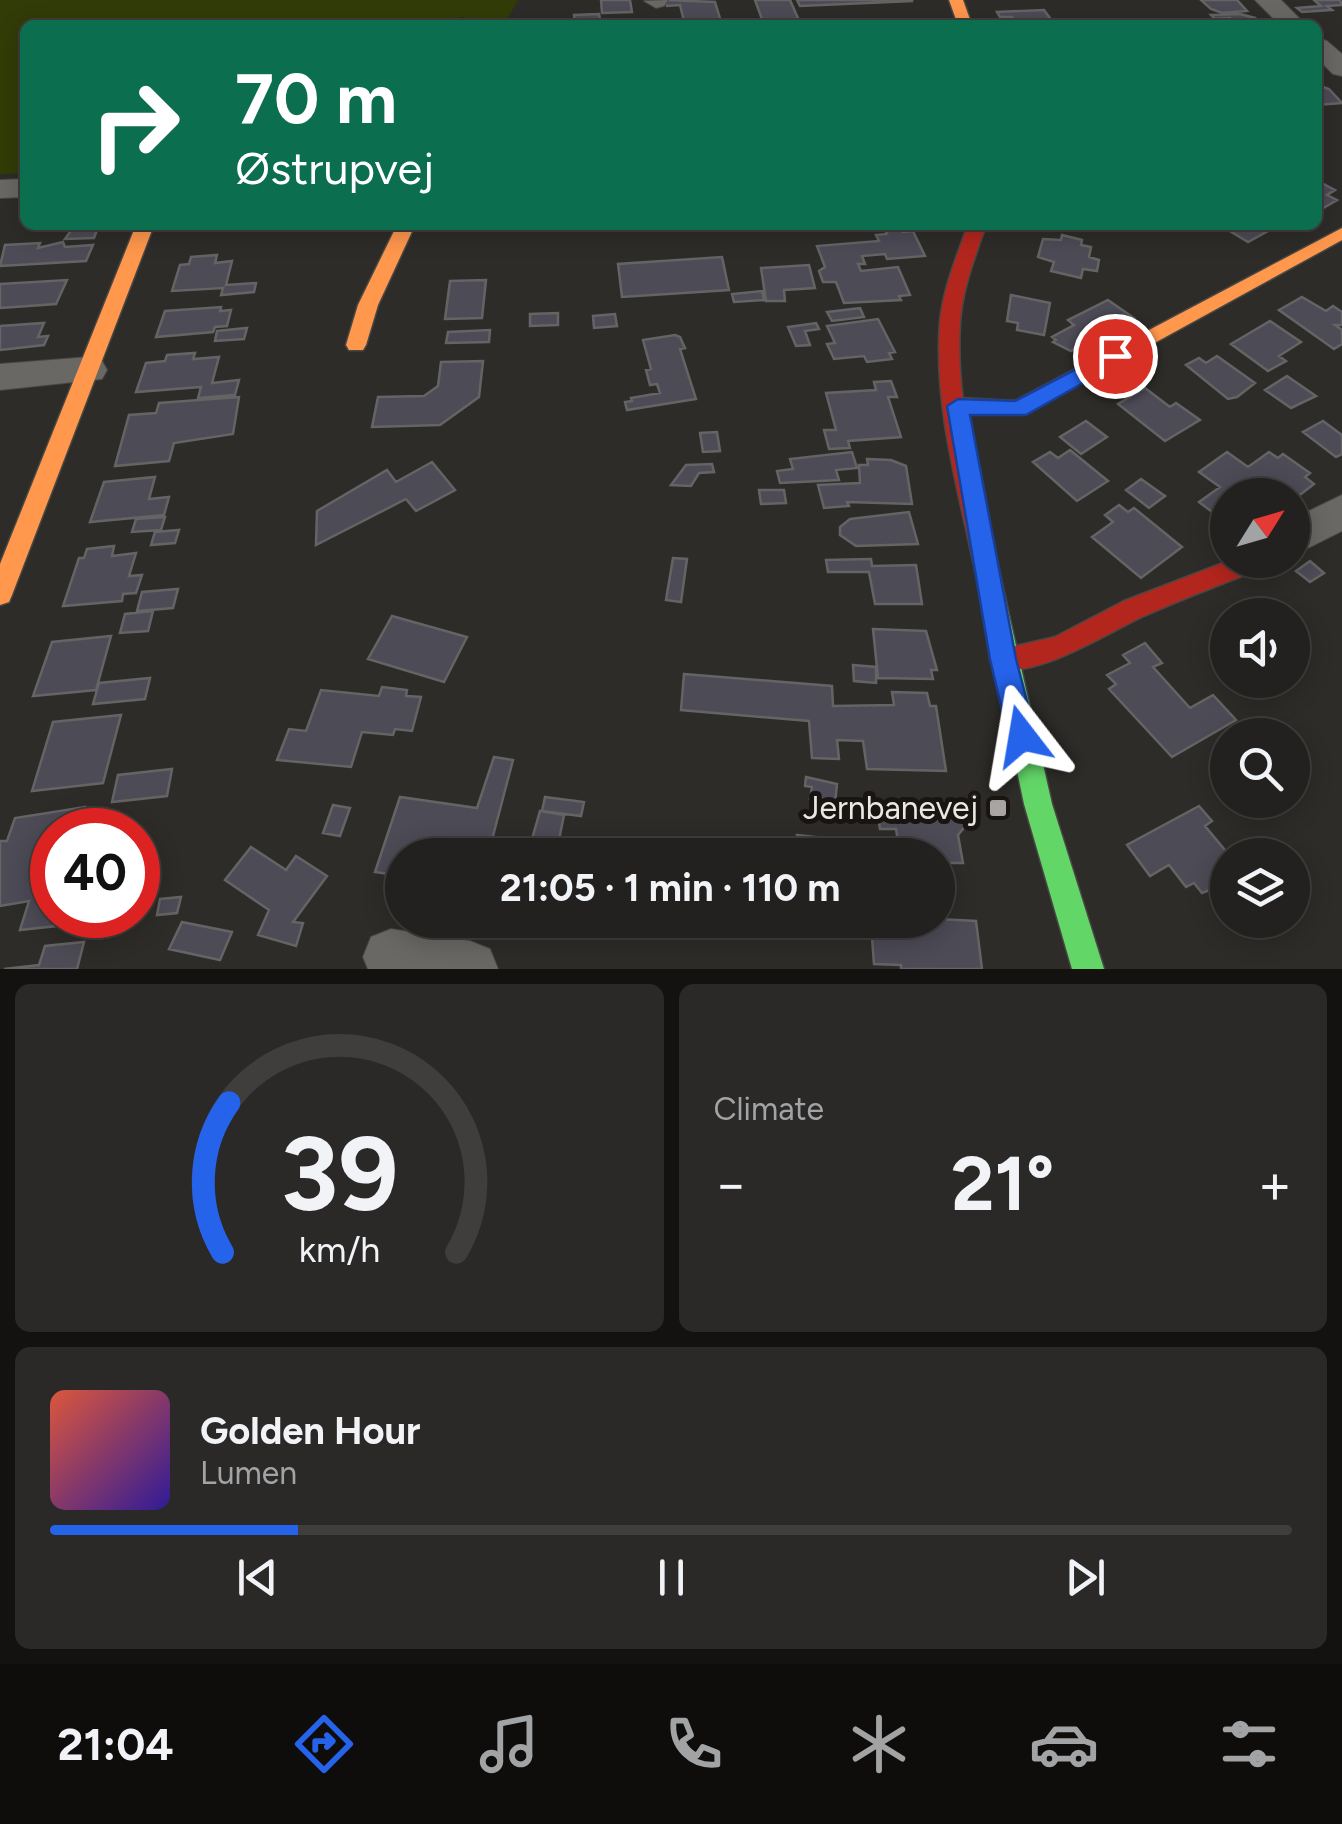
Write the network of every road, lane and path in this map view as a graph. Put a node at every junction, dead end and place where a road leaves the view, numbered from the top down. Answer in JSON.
{"nodes":[{"id":1,"x":1267,"y":0,"type":"edge"},
{"id":2,"x":1289,"y":20,"type":"edge"},
{"id":3,"x":1322,"y":50,"type":"edge"},
{"id":4,"x":1342,"y":68,"type":"edge"},
{"id":5,"x":143,"y":230,"type":"edge"},
{"id":6,"x":404,"y":230,"type":"edge"},
{"id":7,"x":974,"y":230,"type":"edge"},
{"id":8,"x":1342,"y":234,"type":"edge"},
{"id":9,"x":356,"y":345,"type":"dead end"},
{"id":10,"x":88,"y":370,"type":"junction"},
{"id":11,"x":0,"y":377,"type":"edge"},
{"id":12,"x":958,"y":406,"type":"junction"},
{"id":13,"x":1342,"y":511,"type":"edge"},
{"id":14,"x":1310,"y":529,"type":"edge"},
{"id":15,"x":1211,"y":578,"type":"edge"},
{"id":16,"x":0,"y":595,"type":"edge"},
{"id":17,"x":1003,"y":659,"type":"junction"},
{"id":18,"x":392,"y":957,"type":"dead end"},
{"id":19,"x":470,"y":969,"type":"edge"},
{"id":20,"x":1088,"y":969,"type":"edge"}],
"edges":[{"from":1,"to":2,"type":"street"},
{"from":3,"to":4,"type":"street"},
{"from":5,"to":10,"type":"street"},
{"from":6,"to":9,"type":"street"},
{"from":7,"to":12,"type":"street"},
{"from":8,"to":12,"type":"street"},
{"from":10,"to":11,"type":"street"},
{"from":10,"to":16,"type":"street"},
{"from":12,"to":17,"type":"street"},
{"from":13,"to":14,"type":"street"},
{"from":15,"to":17,"type":"street"},
{"from":17,"to":20,"type":"street"},
{"from":18,"to":19,"type":"street"}]}
